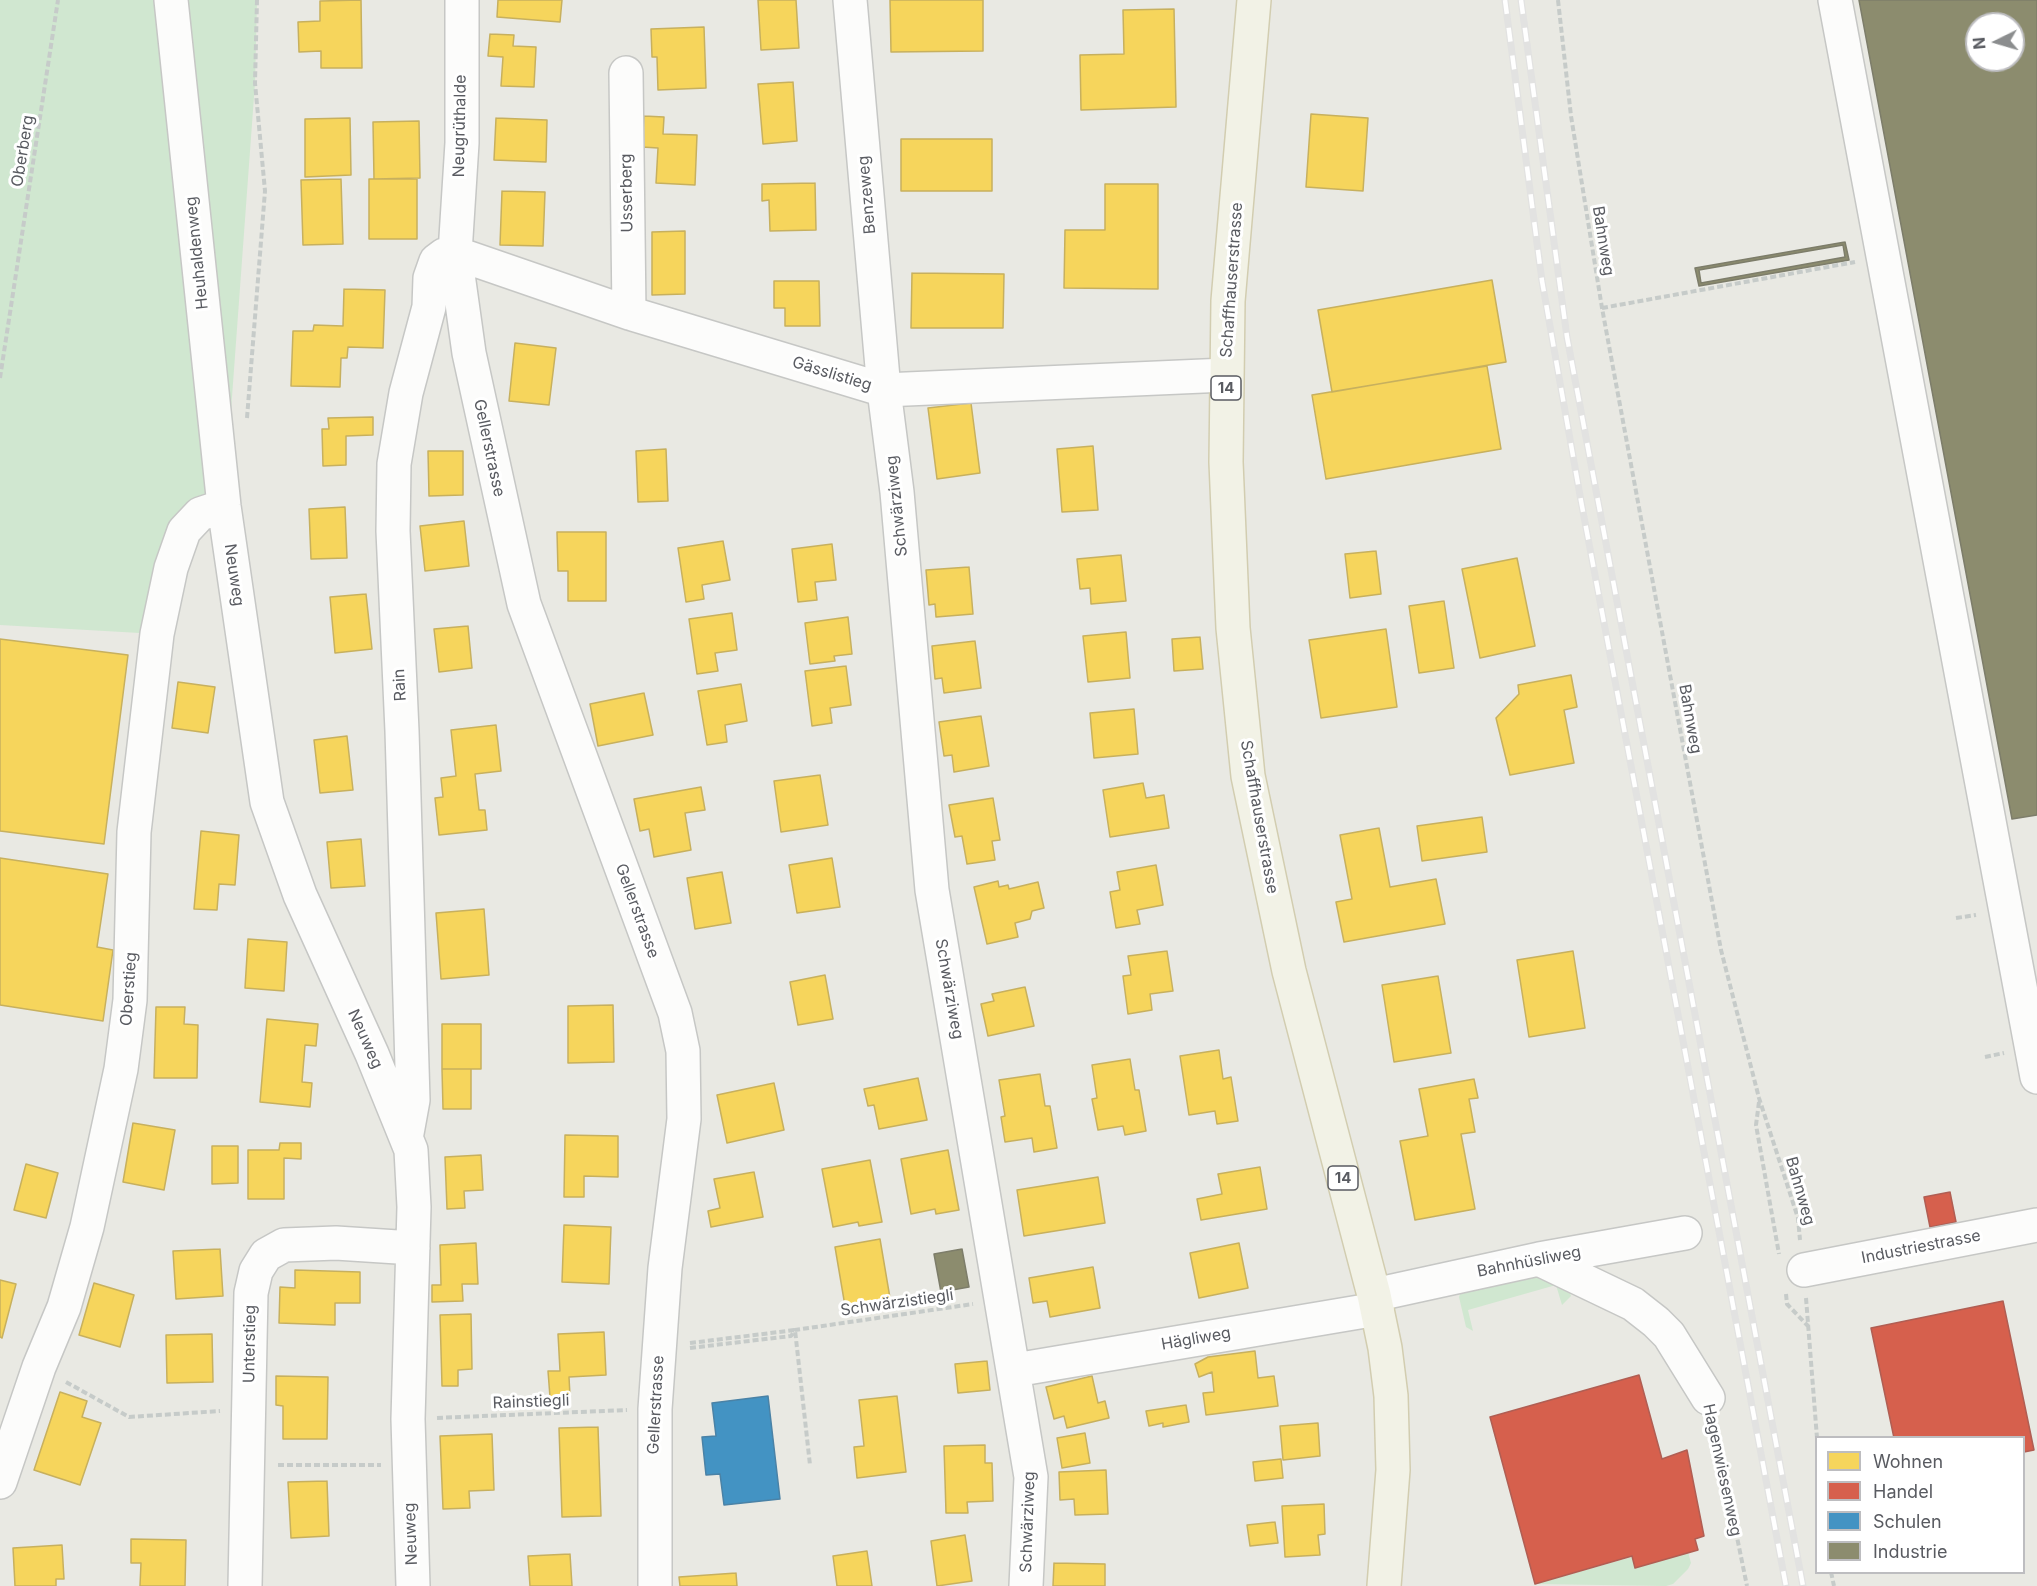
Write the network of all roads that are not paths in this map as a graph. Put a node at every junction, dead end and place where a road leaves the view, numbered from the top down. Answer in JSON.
{"nodes":[{"id":1,"x":171,"y":0,"type":"edge"},
{"id":2,"x":462,"y":0,"type":"edge"},
{"id":3,"x":850,"y":0,"type":"edge"},
{"id":4,"x":1254,"y":0,"type":"edge"},
{"id":5,"x":1835,"y":0,"type":"edge"},
{"id":6,"x":626,"y":73,"type":"dead end"},
{"id":7,"x":455,"y":253,"type":"junction"},
{"id":8,"x":629,"y":313,"type":"junction"},
{"id":9,"x":1226,"y":375,"type":"junction"},
{"id":10,"x":884,"y":390,"type":"junction"},
{"id":11,"x":224,"y":506,"type":"junction"},
{"id":12,"x":2024,"y":935,"type":"edge"},
{"id":13,"x":409,"y":1045,"type":"junction"},
{"id":14,"x":372,"y":1054,"type":"junction"},
{"id":15,"x":2037,"y":1077,"type":"edge"},
{"id":16,"x":406,"y":1135,"type":"junction"},
{"id":17,"x":2037,"y":1225,"type":"edge"},
{"id":18,"x":1685,"y":1233,"type":"dead end"},
{"id":19,"x":413,"y":1248,"type":"junction"},
{"id":20,"x":1539,"y":1259,"type":"junction"},
{"id":21,"x":1790,"y":1273,"type":"road end"},
{"id":22,"x":1375,"y":1302,"type":"junction"},
{"id":23,"x":1015,"y":1370,"type":"junction"},
{"id":24,"x":1708,"y":1398,"type":"road end"},
{"id":25,"x":0,"y":1482,"type":"edge"},
{"id":26,"x":245,"y":1586,"type":"edge"},
{"id":27,"x":413,"y":1586,"type":"edge"},
{"id":28,"x":655,"y":1586,"type":"edge"},
{"id":29,"x":1026,"y":1586,"type":"edge"},
{"id":30,"x":1384,"y":1586,"type":"edge"}],
"edges":[{"from":1,"to":11,"type":"street","name":"Heuhaldenweg"},
{"from":2,"to":7,"type":"street","name":"Neugrüthalde"},
{"from":3,"to":10,"type":"street","name":"Benzeweg"},
{"from":4,"to":9,"type":"main road","name":"Schaffhauserstrasse","number":"14"},
{"from":5,"to":12,"type":"street"},
{"from":6,"to":8,"type":"street","name":"Usserberg"},
{"from":7,"to":8,"type":"street","name":"Gässlistieg"},
{"from":7,"to":13,"type":"street","name":"Rain"},
{"from":7,"to":28,"type":"street","name":"Gellerstrasse"},
{"from":8,"to":10,"type":"street","name":"Gässlistieg"},
{"from":9,"to":10,"type":"street","name":"Gässlistieg"},
{"from":9,"to":22,"type":"main road","name":"Schaffhauserstrasse","number":"14"},
{"from":10,"to":23,"type":"street","name":"Schwärziweg"},
{"from":11,"to":14,"type":"street","name":"Neuweg"},
{"from":11,"to":25,"type":"street","name":"Oberstieg"},
{"from":12,"to":15,"type":"street"},
{"from":13,"to":14,"type":"street"},
{"from":13,"to":16,"type":"street","name":"Rain"},
{"from":14,"to":16,"type":"street","name":"Neuweg"},
{"from":16,"to":19,"type":"street","name":"Neuweg"},
{"from":17,"to":21,"type":"street","name":"Industriestrasse"},
{"from":18,"to":20,"type":"street","name":"Bahnhüsliweg"},
{"from":19,"to":26,"type":"street","name":"Unterstieg"},
{"from":19,"to":27,"type":"street","name":"Neuweg"},
{"from":20,"to":22,"type":"street","name":"Bahnhüsliweg"},
{"from":20,"to":24,"type":"street","name":"Hagenwiesenweg"},
{"from":22,"to":23,"type":"street","name":"Hägliweg"},
{"from":22,"to":30,"type":"main road","name":"Schaffhauserstrasse","number":"14"},
{"from":23,"to":29,"type":"street","name":"Schwärziweg"}]}
